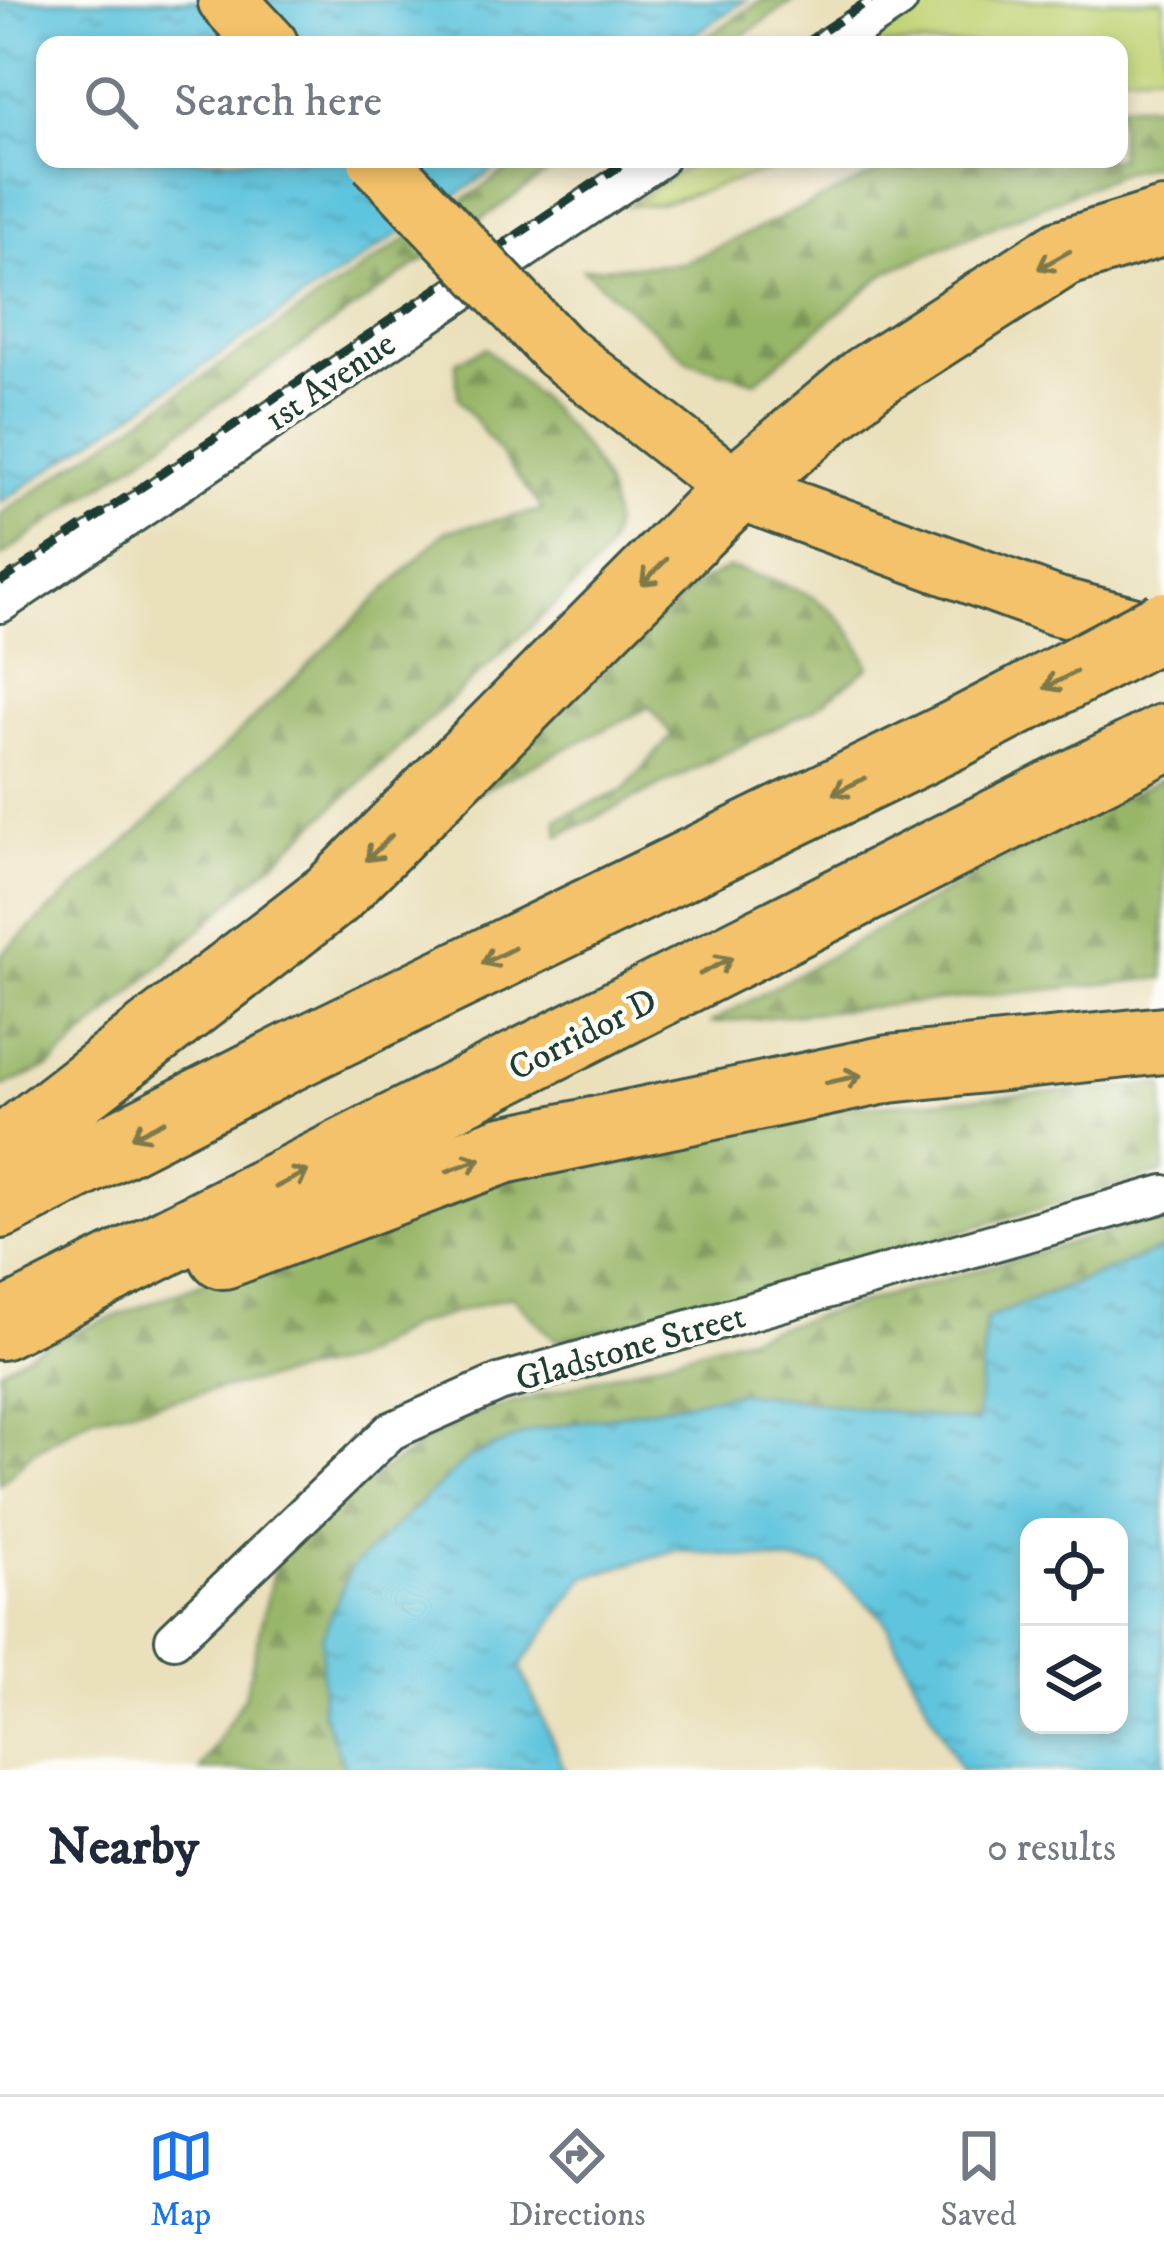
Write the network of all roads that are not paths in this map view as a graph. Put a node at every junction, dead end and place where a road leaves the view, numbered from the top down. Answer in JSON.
{"nodes":[{"id":1,"x":227,"y":0,"type":"edge"},
{"id":2,"x":898,"y":0,"type":"edge"},
{"id":3,"x":261,"y":36,"type":"edge"},
{"id":4,"x":844,"y":36,"type":"edge"},
{"id":5,"x":386,"y":168,"type":"edge"},
{"id":6,"x":646,"y":168,"type":"edge"},
{"id":7,"x":1164,"y":222,"type":"edge"},
{"id":8,"x":736,"y":489,"type":"junction"},
{"id":9,"x":0,"y":604,"type":"edge"},
{"id":10,"x":1164,"y":630,"type":"edge"},
{"id":11,"x":1164,"y":738,"type":"edge"},
{"id":12,"x":1164,"y":1040,"type":"edge"},
{"id":13,"x":0,"y":1153,"type":"edge"},
{"id":14,"x":1164,"y":1194,"type":"edge"},
{"id":15,"x":0,"y":1205,"type":"edge"},
{"id":16,"x":0,"y":1326,"type":"edge"},
{"id":17,"x":0,"y":1338,"type":"edge"},
{"id":18,"x":174,"y":1640,"type":"dead end"}],
"edges":[{"from":1,"to":3,"type":"main road"},
{"from":2,"to":4,"type":"street"},
{"from":5,"to":8,"type":"main road","bridge":true},
{"from":6,"to":9,"type":"street","name":"1st Avenue"},
{"from":7,"to":8,"type":"highway","one_way":true},
{"from":8,"to":10,"type":"main road"},
{"from":8,"to":13,"type":"highway","one_way":true},
{"from":10,"to":15,"type":"highway","one_way":true,"bridge":true},
{"from":16,"to":11,"type":"highway","name":"Corridor D","one_way":true},
{"from":17,"to":12,"type":"highway","one_way":true},
{"from":14,"to":18,"type":"street","name":"Gladstone Street"}]}
